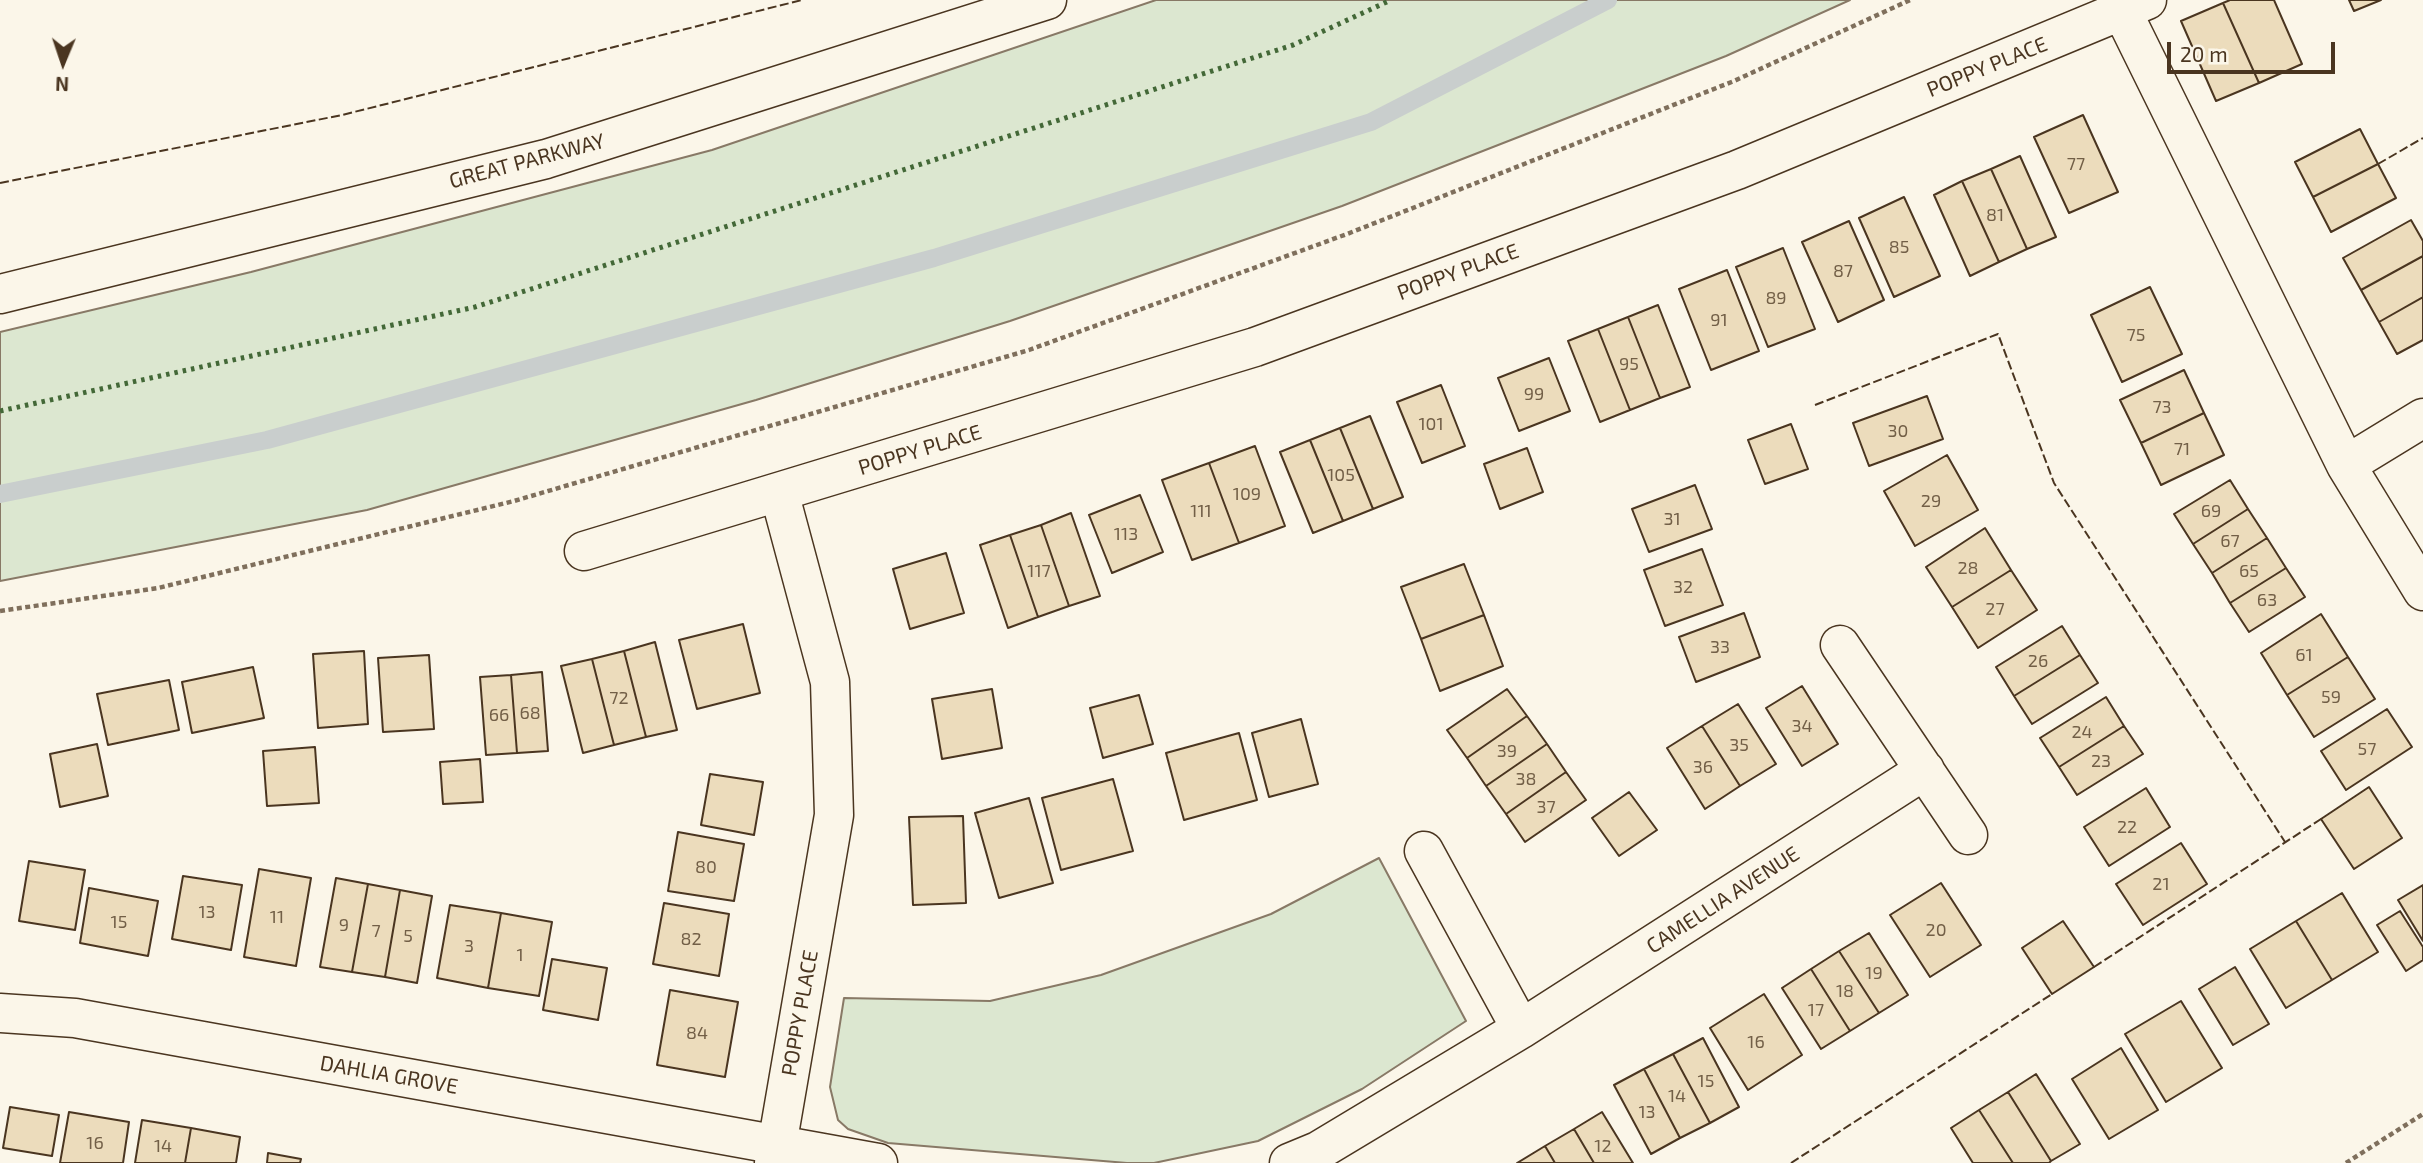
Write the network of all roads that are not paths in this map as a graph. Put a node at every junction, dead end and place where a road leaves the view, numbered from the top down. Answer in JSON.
{"nodes":[{"id":1,"x":1047,"y":0,"type":"edge"},
{"id":2,"x":2135,"y":5,"type":"edge"},
{"id":3,"x":0,"y":294,"type":"edge"},
{"id":4,"x":2423,"y":418,"type":"edge"},
{"id":5,"x":2346,"y":465,"type":"junction"},
{"id":6,"x":779,"y":492,"type":"junction"},
{"id":7,"x":584,"y":551,"type":"dead end"},
{"id":8,"x":2423,"y":591,"type":"edge"},
{"id":9,"x":1840,"y":645,"type":"dead end"},
{"id":10,"x":1925,"y":770,"type":"junction"},
{"id":11,"x":1968,"y":835,"type":"dead end"},
{"id":12,"x":1424,"y":851,"type":"dead end"},
{"id":13,"x":0,"y":1013,"type":"edge"},
{"id":14,"x":1521,"y":1029,"type":"junction"},
{"id":15,"x":776,"y":1154,"type":"edge"},
{"id":16,"x":878,"y":1163,"type":"edge"},
{"id":17,"x":1289,"y":1163,"type":"edge"}],
"edges":[{"from":1,"to":3,"type":"street","name":"GREAT PARKWAY"},
{"from":2,"to":5,"type":"street","name":"POPPY PLACE"},
{"from":2,"to":6,"type":"street","name":"POPPY PLACE"},
{"from":4,"to":5,"type":"street"},
{"from":5,"to":8,"type":"street","name":"POPPY PLACE"},
{"from":6,"to":7,"type":"street","name":"POPPY PLACE"},
{"from":6,"to":15,"type":"street","name":"POPPY PLACE"},
{"from":9,"to":10,"type":"street"},
{"from":10,"to":11,"type":"street"},
{"from":10,"to":14,"type":"street","name":"CAMELLIA AVENUE"},
{"from":12,"to":14,"type":"street"},
{"from":13,"to":15,"type":"street","name":"DAHLIA GROVE"},
{"from":14,"to":17,"type":"street","name":"CAMELLIA AVENUE"},
{"from":15,"to":16,"type":"street"}]}
